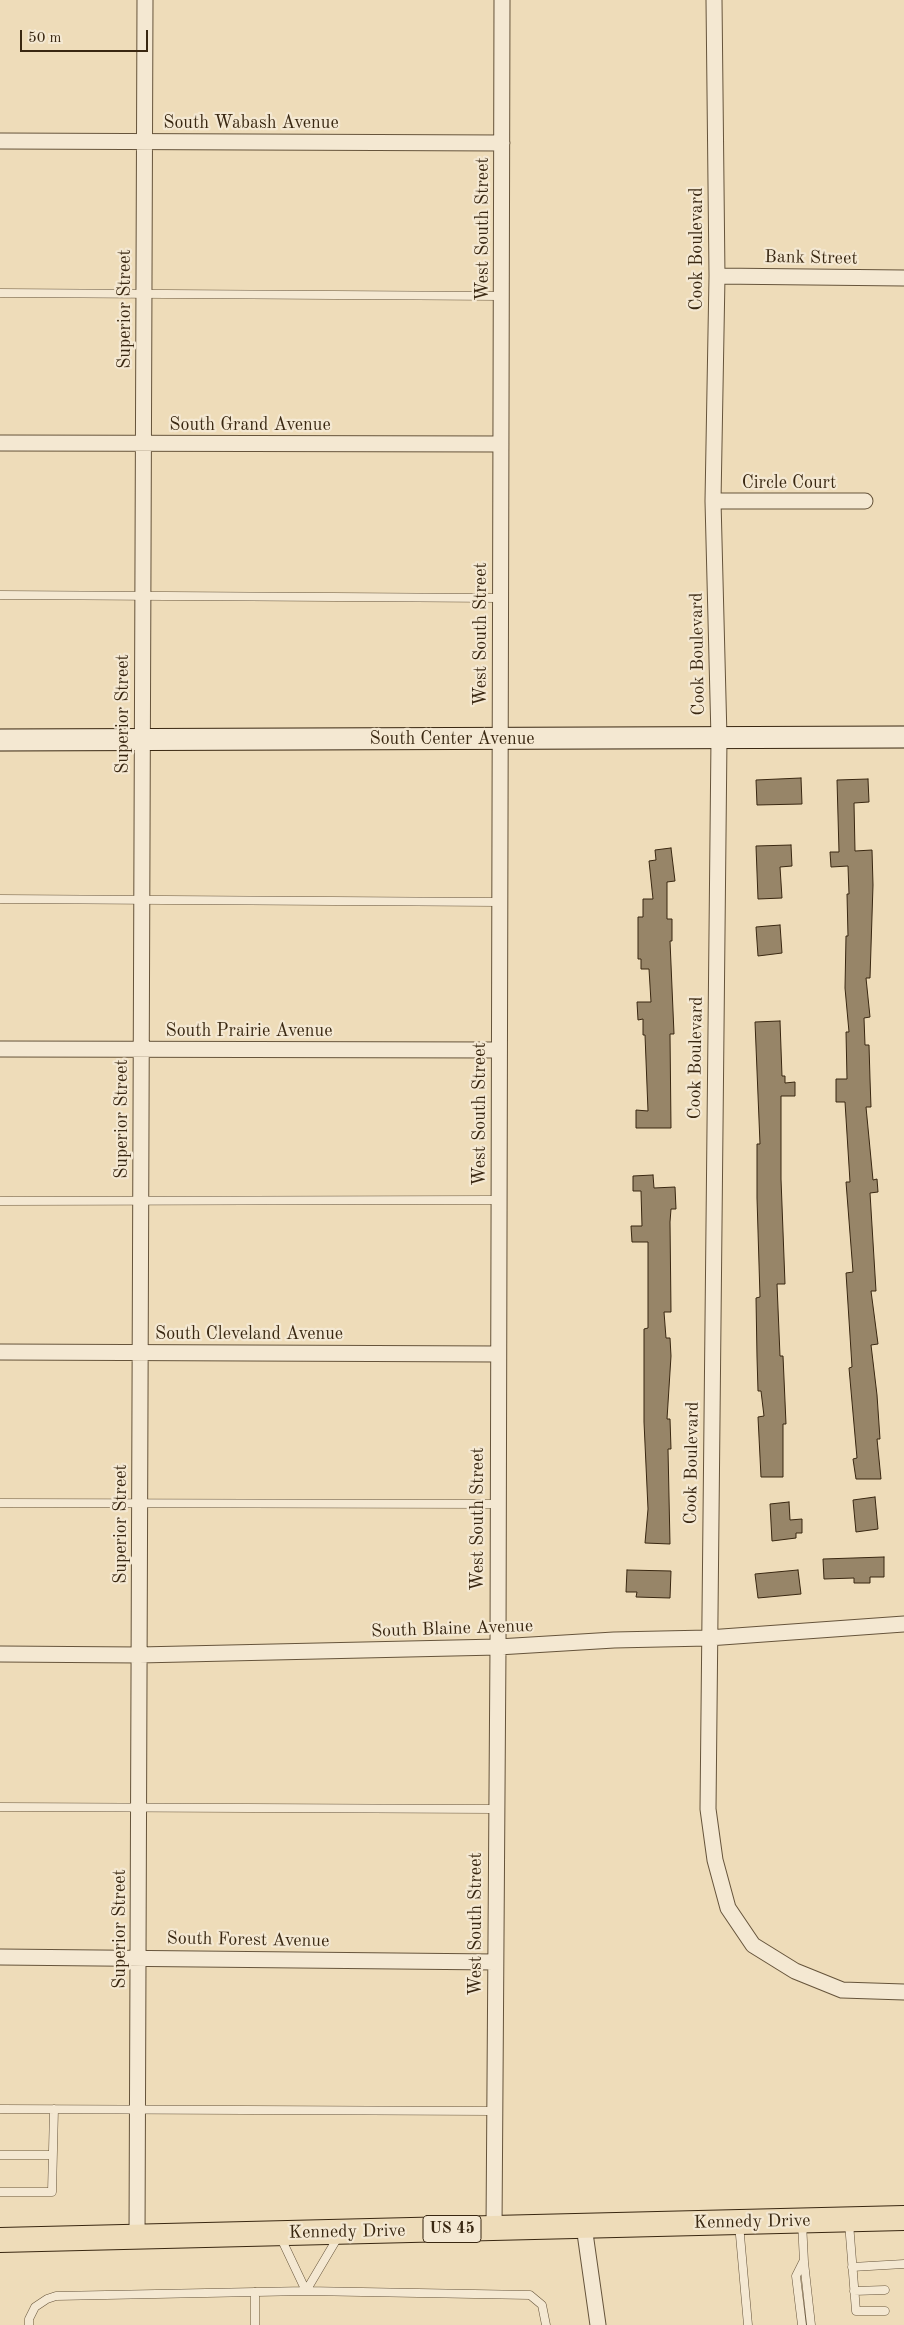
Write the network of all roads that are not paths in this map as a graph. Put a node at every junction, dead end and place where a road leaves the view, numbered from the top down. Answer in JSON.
{"nodes":[{"id":1,"x":144,"y":0,"type":"edge"},
{"id":2,"x":502,"y":0,"type":"edge"},
{"id":3,"x":714,"y":0,"type":"edge"},
{"id":4,"x":0,"y":141,"type":"edge"},
{"id":5,"x":144,"y":142,"type":"junction"},
{"id":6,"x":502,"y":143,"type":"junction"},
{"id":7,"x":717,"y":276,"type":"junction"},
{"id":8,"x":904,"y":278,"type":"edge"},
{"id":9,"x":0,"y":293,"type":"edge"},
{"id":10,"x":144,"y":294,"type":"junction"},
{"id":11,"x":501,"y":296,"type":"junction"},
{"id":12,"x":0,"y":443,"type":"edge"},
{"id":13,"x":143,"y":443,"type":"junction"},
{"id":14,"x":501,"y":444,"type":"junction"},
{"id":15,"x":713,"y":501,"type":"junction"},
{"id":16,"x":865,"y":501,"type":"dead end"},
{"id":17,"x":0,"y":595,"type":"edge"},
{"id":18,"x":143,"y":596,"type":"junction"},
{"id":19,"x":500,"y":598,"type":"junction"},
{"id":20,"x":904,"y":737,"type":"edge"},
{"id":21,"x":500,"y":738,"type":"junction"},
{"id":22,"x":719,"y":738,"type":"junction"},
{"id":23,"x":0,"y":740,"type":"edge"},
{"id":24,"x":142,"y":740,"type":"junction"},
{"id":25,"x":0,"y":899,"type":"edge"},
{"id":26,"x":142,"y":900,"type":"junction"},
{"id":27,"x":499,"y":902,"type":"junction"},
{"id":28,"x":0,"y":1049,"type":"edge"},
{"id":29,"x":141,"y":1049,"type":"junction"},
{"id":30,"x":498,"y":1050,"type":"junction"},
{"id":31,"x":498,"y":1200,"type":"junction"},
{"id":32,"x":0,"y":1201,"type":"edge"},
{"id":33,"x":140,"y":1201,"type":"junction"},
{"id":34,"x":0,"y":1352,"type":"edge"},
{"id":35,"x":140,"y":1353,"type":"junction"},
{"id":36,"x":497,"y":1354,"type":"junction"},
{"id":37,"x":0,"y":1503,"type":"edge"},
{"id":38,"x":140,"y":1503,"type":"junction"},
{"id":39,"x":497,"y":1504,"type":"junction"},
{"id":40,"x":904,"y":1624,"type":"edge"},
{"id":41,"x":708,"y":1638,"type":"junction"},
{"id":42,"x":498,"y":1647,"type":"junction"},
{"id":43,"x":0,"y":1654,"type":"edge"},
{"id":44,"x":139,"y":1655,"type":"junction"},
{"id":45,"x":0,"y":1807,"type":"edge"},
{"id":46,"x":138,"y":1808,"type":"junction"},
{"id":47,"x":496,"y":1809,"type":"junction"},
{"id":48,"x":0,"y":1957,"type":"edge"},
{"id":49,"x":138,"y":1958,"type":"junction"},
{"id":50,"x":495,"y":1962,"type":"junction"},
{"id":51,"x":904,"y":1992,"type":"edge"},
{"id":52,"x":0,"y":2109,"type":"edge"},
{"id":53,"x":54,"y":2109,"type":"junction"},
{"id":54,"x":138,"y":2109,"type":"junction"},
{"id":55,"x":494,"y":2111,"type":"junction"},
{"id":56,"x":0,"y":2155,"type":"edge"},
{"id":57,"x":52,"y":2155,"type":"junction"},
{"id":58,"x":0,"y":2192,"type":"edge"},
{"id":59,"x":904,"y":2218,"type":"edge"},
{"id":60,"x":849,"y":2220,"type":"junction"},
{"id":61,"x":739,"y":2222,"type":"junction"},
{"id":62,"x":802,"y":2222,"type":"junction"},
{"id":63,"x":584,"y":2226,"type":"junction"},
{"id":64,"x":494,"y":2228,"type":"junction"},
{"id":65,"x":341,"y":2232,"type":"junction"},
{"id":66,"x":279,"y":2234,"type":"junction"},
{"id":67,"x":137,"y":2238,"type":"junction"},
{"id":68,"x":0,"y":2240,"type":"edge"},
{"id":69,"x":804,"y":2262,"type":"junction"},
{"id":70,"x":904,"y":2264,"type":"edge"},
{"id":71,"x":852,"y":2267,"type":"junction"},
{"id":72,"x":854,"y":2290,"type":"junction"},
{"id":73,"x":884,"y":2290,"type":"dead end"},
{"id":74,"x":306,"y":2291,"type":"junction"},
{"id":75,"x":255,"y":2292,"type":"junction"},
{"id":76,"x":885,"y":2311,"type":"dead end"},
{"id":77,"x":29,"y":2325,"type":"edge"},
{"id":78,"x":255,"y":2325,"type":"edge"},
{"id":79,"x":546,"y":2325,"type":"edge"},
{"id":80,"x":598,"y":2325,"type":"edge"},
{"id":81,"x":748,"y":2325,"type":"edge"},
{"id":82,"x":802,"y":2325,"type":"edge"},
{"id":83,"x":811,"y":2325,"type":"edge"}],
"edges":[{"from":1,"to":5,"type":"street","name":"Superior Street"},
{"from":2,"to":6,"type":"street","name":"West South Street"},
{"from":3,"to":7,"type":"street","name":"Cook Boulevard"},
{"from":4,"to":5,"type":"street","name":"South Wabash Avenue"},
{"from":5,"to":6,"type":"street","name":"South Wabash Avenue"},
{"from":5,"to":10,"type":"street","name":"Superior Street"},
{"from":6,"to":11,"type":"street","name":"West South Street"},
{"from":7,"to":8,"type":"street","name":"Bank Street"},
{"from":7,"to":15,"type":"street","name":"Cook Boulevard"},
{"from":9,"to":10,"type":"lane"},
{"from":10,"to":11,"type":"lane"},
{"from":10,"to":13,"type":"street","name":"Superior Street"},
{"from":11,"to":14,"type":"street","name":"West South Street"},
{"from":12,"to":13,"type":"street","name":"South Grand Avenue"},
{"from":13,"to":14,"type":"street","name":"South Grand Avenue"},
{"from":13,"to":18,"type":"street","name":"Superior Street"},
{"from":14,"to":19,"type":"street","name":"West South Street"},
{"from":15,"to":16,"type":"street","name":"Circle Court"},
{"from":15,"to":22,"type":"street","name":"Cook Boulevard"},
{"from":17,"to":18,"type":"lane"},
{"from":18,"to":19,"type":"lane"},
{"from":18,"to":24,"type":"street","name":"Superior Street"},
{"from":19,"to":21,"type":"street","name":"West South Street"},
{"from":20,"to":22,"type":"street","name":"South Center Avenue"},
{"from":21,"to":22,"type":"street","name":"South Center Avenue"},
{"from":21,"to":24,"type":"street","name":"South Center Avenue"},
{"from":21,"to":27,"type":"street","name":"West South Street"},
{"from":22,"to":41,"type":"street","name":"Cook Boulevard"},
{"from":23,"to":24,"type":"street","name":"South Center Avenue"},
{"from":24,"to":26,"type":"street","name":"Superior Street"},
{"from":25,"to":26,"type":"lane"},
{"from":26,"to":27,"type":"lane"},
{"from":26,"to":29,"type":"street","name":"Superior Street"},
{"from":27,"to":30,"type":"street","name":"West South Street"},
{"from":28,"to":29,"type":"street","name":"South Prairie Avenue"},
{"from":29,"to":30,"type":"street","name":"South Prairie Avenue"},
{"from":29,"to":33,"type":"street","name":"Superior Street"},
{"from":30,"to":31,"type":"street","name":"West South Street"},
{"from":31,"to":33,"type":"lane"},
{"from":31,"to":36,"type":"street","name":"West South Street"},
{"from":32,"to":33,"type":"lane"},
{"from":33,"to":35,"type":"street","name":"Superior Street"},
{"from":34,"to":35,"type":"street","name":"South Cleveland Avenue"},
{"from":35,"to":36,"type":"street","name":"South Cleveland Avenue"},
{"from":35,"to":38,"type":"street","name":"Superior Street"},
{"from":36,"to":39,"type":"street","name":"West South Street"},
{"from":37,"to":38,"type":"lane"},
{"from":38,"to":39,"type":"lane"},
{"from":38,"to":44,"type":"street","name":"Superior Street"},
{"from":39,"to":42,"type":"street","name":"West South Street"},
{"from":40,"to":41,"type":"street","name":"South Blaine Avenue"},
{"from":41,"to":42,"type":"street","name":"South Blaine Avenue"},
{"from":41,"to":51,"type":"street","name":"Cook Boulevard"},
{"from":42,"to":44,"type":"street","name":"South Blaine Avenue"},
{"from":42,"to":47,"type":"street","name":"West South Street"},
{"from":43,"to":44,"type":"street","name":"South Blaine Avenue"},
{"from":44,"to":46,"type":"street","name":"Superior Street"},
{"from":45,"to":46,"type":"lane"},
{"from":46,"to":47,"type":"lane"},
{"from":46,"to":49,"type":"street","name":"Superior Street"},
{"from":47,"to":50,"type":"street","name":"West South Street"},
{"from":48,"to":49,"type":"street","name":"South Forest Avenue"},
{"from":49,"to":50,"type":"street","name":"South Forest Avenue"},
{"from":49,"to":54,"type":"street","name":"Superior Street"},
{"from":50,"to":55,"type":"street","name":"West South Street"},
{"from":52,"to":53,"type":"lane"},
{"from":53,"to":54,"type":"lane"},
{"from":53,"to":57,"type":"lane"},
{"from":54,"to":55,"type":"lane"},
{"from":54,"to":67,"type":"street","name":"Superior Street"},
{"from":55,"to":64,"type":"street","name":"West South Street"},
{"from":56,"to":57,"type":"lane"},
{"from":57,"to":58,"type":"lane"},
{"from":59,"to":60,"type":"main road","name":"Kennedy Drive","number":"US 45"},
{"from":60,"to":62,"type":"main road","name":"Kennedy Drive","number":"US 45"},
{"from":60,"to":71,"type":"lane"},
{"from":61,"to":62,"type":"main road","name":"Kennedy Drive","number":"US 45"},
{"from":61,"to":63,"type":"main road","name":"Kennedy Drive","number":"US 45"},
{"from":61,"to":81,"type":"lane"},
{"from":62,"to":69,"type":"lane"},
{"from":63,"to":64,"type":"main road","name":"Kennedy Drive","number":"US 45"},
{"from":63,"to":80,"type":"street"},
{"from":64,"to":65,"type":"main road","name":"Kennedy Drive","number":"US 45"},
{"from":65,"to":66,"type":"main road","name":"Kennedy Drive","number":"US 45"},
{"from":65,"to":74,"type":"lane"},
{"from":66,"to":67,"type":"main road","name":"Kennedy Drive","number":"US 45"},
{"from":66,"to":74,"type":"lane"},
{"from":67,"to":68,"type":"main road","name":"Kennedy Drive","number":"US 45"},
{"from":69,"to":82,"type":"lane"},
{"from":69,"to":83,"type":"lane"},
{"from":70,"to":71,"type":"lane"},
{"from":71,"to":72,"type":"lane"},
{"from":72,"to":73,"type":"lane"},
{"from":72,"to":76,"type":"lane"},
{"from":74,"to":75,"type":"lane"},
{"from":74,"to":79,"type":"lane"},
{"from":75,"to":77,"type":"lane"},
{"from":75,"to":78,"type":"lane"}]}
